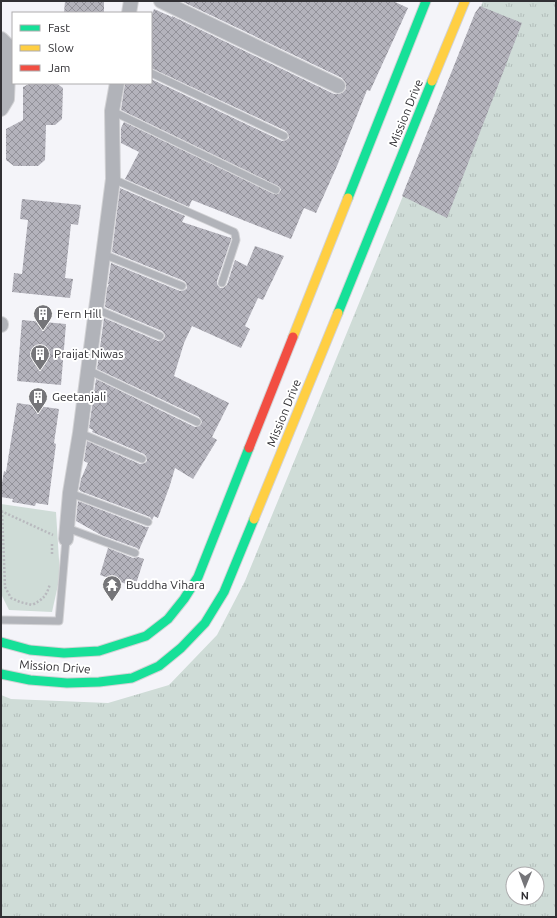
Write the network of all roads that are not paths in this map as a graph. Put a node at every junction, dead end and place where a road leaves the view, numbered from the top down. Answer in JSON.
{"nodes":[{"id":1,"x":131,"y":1,"type":"edge"},
{"id":2,"x":161,"y":1,"type":"edge"},
{"id":3,"x":426,"y":1,"type":"edge"},
{"id":4,"x":465,"y":1,"type":"edge"},
{"id":5,"x":129,"y":12,"type":"edge"},
{"id":6,"x":1,"y":39,"type":"edge"},
{"id":7,"x":152,"y":73,"type":"edge"},
{"id":8,"x":117,"y":84,"type":"edge"},
{"id":9,"x":338,"y":86,"type":"dead end"},
{"id":10,"x":1,"y":109,"type":"edge"},
{"id":11,"x":112,"y":111,"type":"junction"},
{"id":12,"x":284,"y":136,"type":"dead end"},
{"id":13,"x":113,"y":179,"type":"junction"},
{"id":14,"x":276,"y":190,"type":"dead end"},
{"id":15,"x":103,"y":254,"type":"junction"},
{"id":16,"x":222,"y":284,"type":"dead end"},
{"id":17,"x":182,"y":286,"type":"dead end"},
{"id":18,"x":96,"y":309,"type":"junction"},
{"id":19,"x":160,"y":336,"type":"dead end"},
{"id":20,"x":88,"y":370,"type":"junction"},
{"id":21,"x":198,"y":422,"type":"dead end"},
{"id":22,"x":80,"y":433,"type":"junction"},
{"id":23,"x":142,"y":459,"type":"dead end"},
{"id":24,"x":70,"y":493,"type":"junction"},
{"id":25,"x":148,"y":522,"type":"dead end"},
{"id":26,"x":66,"y":533,"type":"junction"},
{"id":27,"x":135,"y":553,"type":"dead end"},
{"id":28,"x":1,"y":620,"type":"edge"},
{"id":29,"x":1,"y":642,"type":"edge"},
{"id":30,"x":1,"y":674,"type":"edge"}],
"edges":[{"from":1,"to":5,"type":"street"},
{"from":2,"to":9,"type":"street"},
{"from":3,"to":29,"type":"street","name":"Mission Drive"},
{"from":4,"to":30,"type":"street","name":"Mission Drive"},
{"from":6,"to":10,"type":"street"},
{"from":7,"to":12,"type":"lane"},
{"from":8,"to":11,"type":"street"},
{"from":11,"to":13,"type":"street"},
{"from":11,"to":14,"type":"lane"},
{"from":13,"to":15,"type":"street"},
{"from":13,"to":16,"type":"lane"},
{"from":15,"to":17,"type":"lane"},
{"from":15,"to":18,"type":"street"},
{"from":18,"to":19,"type":"lane"},
{"from":18,"to":20,"type":"street"},
{"from":20,"to":21,"type":"lane"},
{"from":20,"to":22,"type":"street"},
{"from":22,"to":23,"type":"lane"},
{"from":22,"to":24,"type":"street"},
{"from":24,"to":25,"type":"lane"},
{"from":24,"to":26,"type":"street"},
{"from":26,"to":27,"type":"lane"},
{"from":26,"to":28,"type":"lane"}]}
